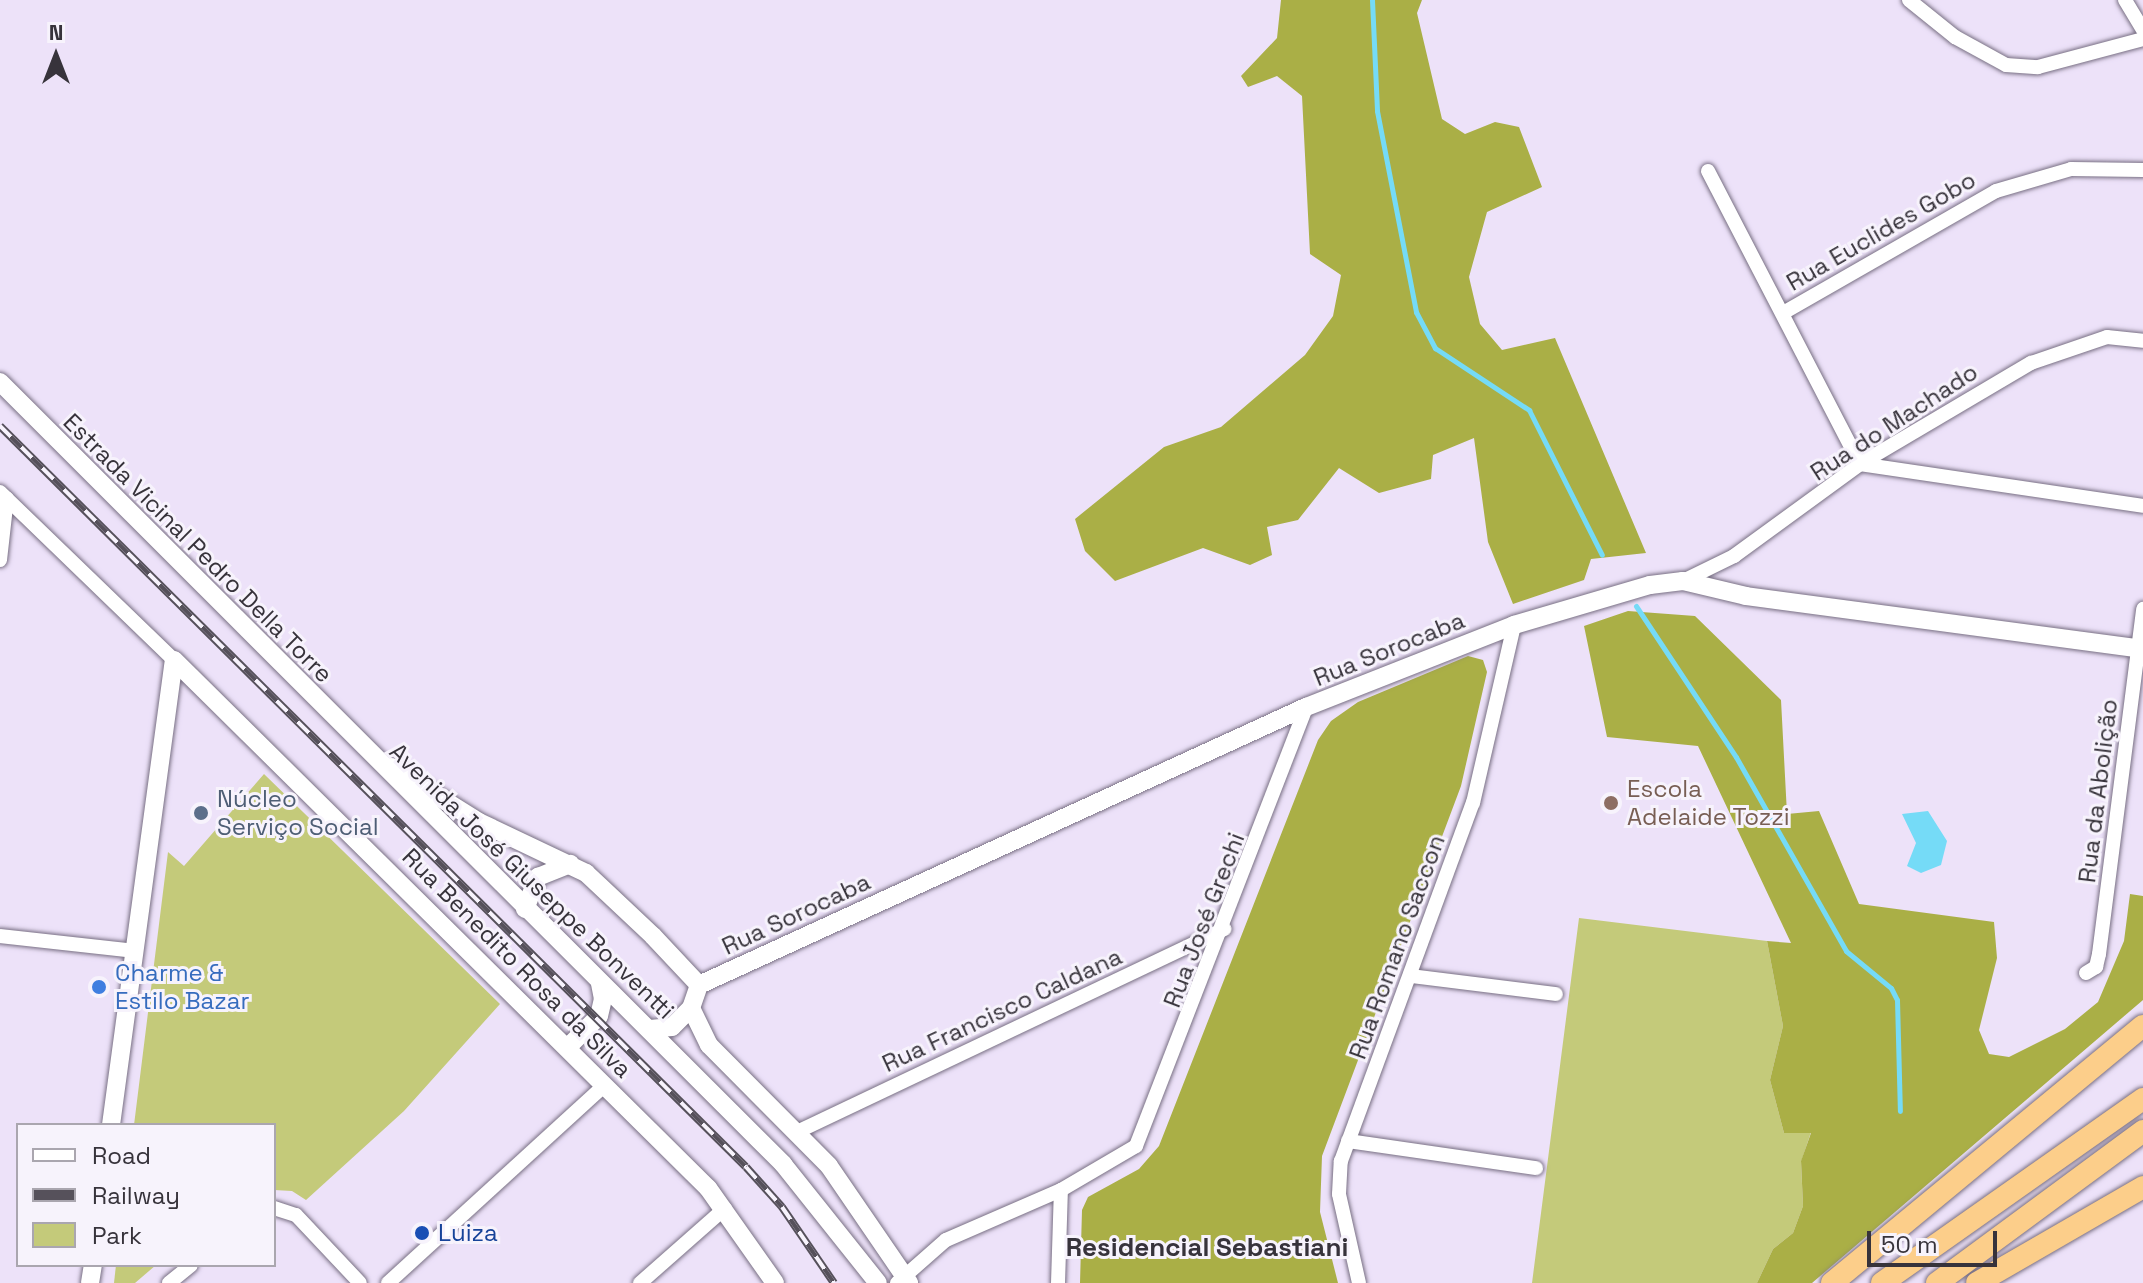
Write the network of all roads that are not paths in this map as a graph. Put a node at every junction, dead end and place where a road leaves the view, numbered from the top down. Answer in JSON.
{"nodes":[{"id":1,"x":1909,"y":0,"type":"edge"},
{"id":2,"x":2125,"y":0,"type":"edge"},
{"id":3,"x":2143,"y":30,"type":"edge"},
{"id":4,"x":2143,"y":39,"type":"edge"},
{"id":5,"x":2143,"y":170,"type":"edge"},
{"id":6,"x":1708,"y":171,"type":"dead end"},
{"id":7,"x":1783,"y":313,"type":"junction"},
{"id":8,"x":2143,"y":341,"type":"edge"},
{"id":9,"x":0,"y":382,"type":"edge"},
{"id":10,"x":1860,"y":464,"type":"junction"},
{"id":11,"x":4,"y":495,"type":"edge"},
{"id":12,"x":2143,"y":506,"type":"edge"},
{"id":13,"x":0,"y":560,"type":"edge"},
{"id":14,"x":1683,"y":581,"type":"junction"},
{"id":15,"x":2143,"y":609,"type":"edge"},
{"id":16,"x":1514,"y":625,"type":"junction"},
{"id":17,"x":2140,"y":649,"type":"edge"},
{"id":18,"x":174,"y":660,"type":"junction"},
{"id":19,"x":1306,"y":707,"type":"junction"},
{"id":20,"x":362,"y":748,"type":"junction"},
{"id":21,"x":570,"y":864,"type":"junction"},
{"id":22,"x":525,"y":909,"type":"junction"},
{"id":23,"x":1224,"y":929,"type":"junction"},
{"id":24,"x":0,"y":936,"type":"edge"},
{"id":25,"x":135,"y":951,"type":"junction"},
{"id":26,"x":2086,"y":973,"type":"dead end"},
{"id":27,"x":1411,"y":976,"type":"junction"},
{"id":28,"x":600,"y":983,"type":"junction"},
{"id":29,"x":699,"y":985,"type":"junction"},
{"id":30,"x":1556,"y":994,"type":"dead end"},
{"id":31,"x":691,"y":1008,"type":"junction"},
{"id":32,"x":633,"y":1014,"type":"junction"},
{"id":33,"x":599,"y":1016,"type":"junction"},
{"id":34,"x":2143,"y":1026,"type":"edge"},
{"id":35,"x":650,"y":1029,"type":"junction"},
{"id":36,"x":569,"y":1046,"type":"junction"},
{"id":37,"x":605,"y":1085,"type":"junction"},
{"id":38,"x":2143,"y":1099,"type":"edge"},
{"id":39,"x":111,"y":1123,"type":"edge"},
{"id":40,"x":799,"y":1131,"type":"junction"},
{"id":41,"x":2143,"y":1131,"type":"edge"},
{"id":42,"x":1348,"y":1141,"type":"junction"},
{"id":43,"x":1536,"y":1168,"type":"dead end"},
{"id":44,"x":2143,"y":1187,"type":"edge"},
{"id":45,"x":1061,"y":1190,"type":"junction"},
{"id":46,"x":725,"y":1208,"type":"junction"},
{"id":47,"x":276,"y":1209,"type":"edge"},
{"id":48,"x":189,"y":1267,"type":"edge"},
{"id":49,"x":904,"y":1280,"type":"edge"},
{"id":50,"x":169,"y":1283,"type":"edge"},
{"id":51,"x":360,"y":1283,"type":"edge"},
{"id":52,"x":388,"y":1283,"type":"edge"},
{"id":53,"x":640,"y":1283,"type":"edge"},
{"id":54,"x":775,"y":1283,"type":"edge"},
{"id":55,"x":878,"y":1283,"type":"edge"},
{"id":56,"x":1058,"y":1283,"type":"edge"},
{"id":57,"x":1359,"y":1283,"type":"edge"},
{"id":58,"x":1832,"y":1283,"type":"edge"},
{"id":59,"x":1882,"y":1283,"type":"edge"},
{"id":60,"x":1937,"y":1283,"type":"edge"},
{"id":61,"x":1977,"y":1283,"type":"edge"}],
"edges":[{"from":1,"to":4,"type":"street"},
{"from":2,"to":3,"type":"street"},
{"from":5,"to":7,"type":"street","name":"Rua Euclides Gobo"},
{"from":6,"to":7,"type":"street"},
{"from":7,"to":10,"type":"street"},
{"from":8,"to":10,"type":"street","name":"Rua do Machado"},
{"from":9,"to":20,"type":"street","name":"Estrada Vicinal Pedro Della Torre"},
{"from":10,"to":12,"type":"street"},
{"from":10,"to":14,"type":"street","name":"Rua do Machado"},
{"from":11,"to":13,"type":"street"},
{"from":11,"to":18,"type":"street","name":"Rua Benedito Rosa da Silva"},
{"from":14,"to":16,"type":"street","name":"Rua Sorocaba"},
{"from":14,"to":17,"type":"street","name":"Rua Sorocaba"},
{"from":15,"to":17,"type":"street","name":"Rua da Abolição"},
{"from":16,"to":19,"type":"street","name":"Rua Sorocaba"},
{"from":16,"to":27,"type":"street","name":"Rua Romano Saccon"},
{"from":17,"to":26,"type":"street","name":"Rua da Abolição"},
{"from":18,"to":25,"type":"street"},
{"from":18,"to":36,"type":"street","name":"Rua Benedito Rosa da Silva"},
{"from":19,"to":23,"type":"street","name":"Rua José Grechi"},
{"from":19,"to":29,"type":"street","name":"Rua Sorocaba"},
{"from":20,"to":21,"type":"street","name":"Avenida José Giuseppe Bonventti"},
{"from":20,"to":22,"type":"street","name":"Avenida José Giuseppe Bonventti"},
{"from":21,"to":22,"type":"street"},
{"from":21,"to":29,"type":"street","name":"Avenida José Giuseppe Bonventti"},
{"from":22,"to":28,"type":"street","name":"Avenida José Giuseppe Bonventti"},
{"from":23,"to":40,"type":"street","name":"Rua Francisco Caldana"},
{"from":23,"to":45,"type":"street","name":"Rua José Grechi"},
{"from":24,"to":25,"type":"street"},
{"from":25,"to":39,"type":"street"},
{"from":27,"to":30,"type":"street"},
{"from":27,"to":42,"type":"street","name":"Rua Romano Saccon"},
{"from":28,"to":32,"type":"street","name":"Avenida José Giuseppe Bonventti"},
{"from":28,"to":33,"type":"street"},
{"from":29,"to":31,"type":"street","name":"Avenida José Giuseppe Bonventti"},
{"from":31,"to":35,"type":"street"},
{"from":31,"to":40,"type":"street","name":"Avenida José Giuseppe Bonventti"},
{"from":32,"to":33,"type":"street"},
{"from":32,"to":35,"type":"street","name":"Avenida José Giuseppe Bonventti"},
{"from":33,"to":36,"type":"street"},
{"from":34,"to":58,"type":"highway"},
{"from":35,"to":55,"type":"street","name":"Avenida José Giuseppe Bonventti"},
{"from":36,"to":37,"type":"street","name":"Rua Benedito Rosa da Silva"},
{"from":37,"to":46,"type":"street","name":"Rua Benedito Rosa da Silva"},
{"from":37,"to":52,"type":"street"},
{"from":38,"to":59,"type":"highway"},
{"from":40,"to":49,"type":"street","name":"Avenida José Giuseppe Bonventti"},
{"from":41,"to":60,"type":"highway"},
{"from":42,"to":43,"type":"street"},
{"from":42,"to":57,"type":"street","name":"Rua Romano Saccon"},
{"from":44,"to":61,"type":"highway"},
{"from":45,"to":49,"type":"street"},
{"from":45,"to":56,"type":"street"},
{"from":46,"to":53,"type":"street"},
{"from":46,"to":54,"type":"street","name":"Rua Benedito Rosa da Silva"},
{"from":47,"to":51,"type":"street"},
{"from":48,"to":50,"type":"street"}]}
